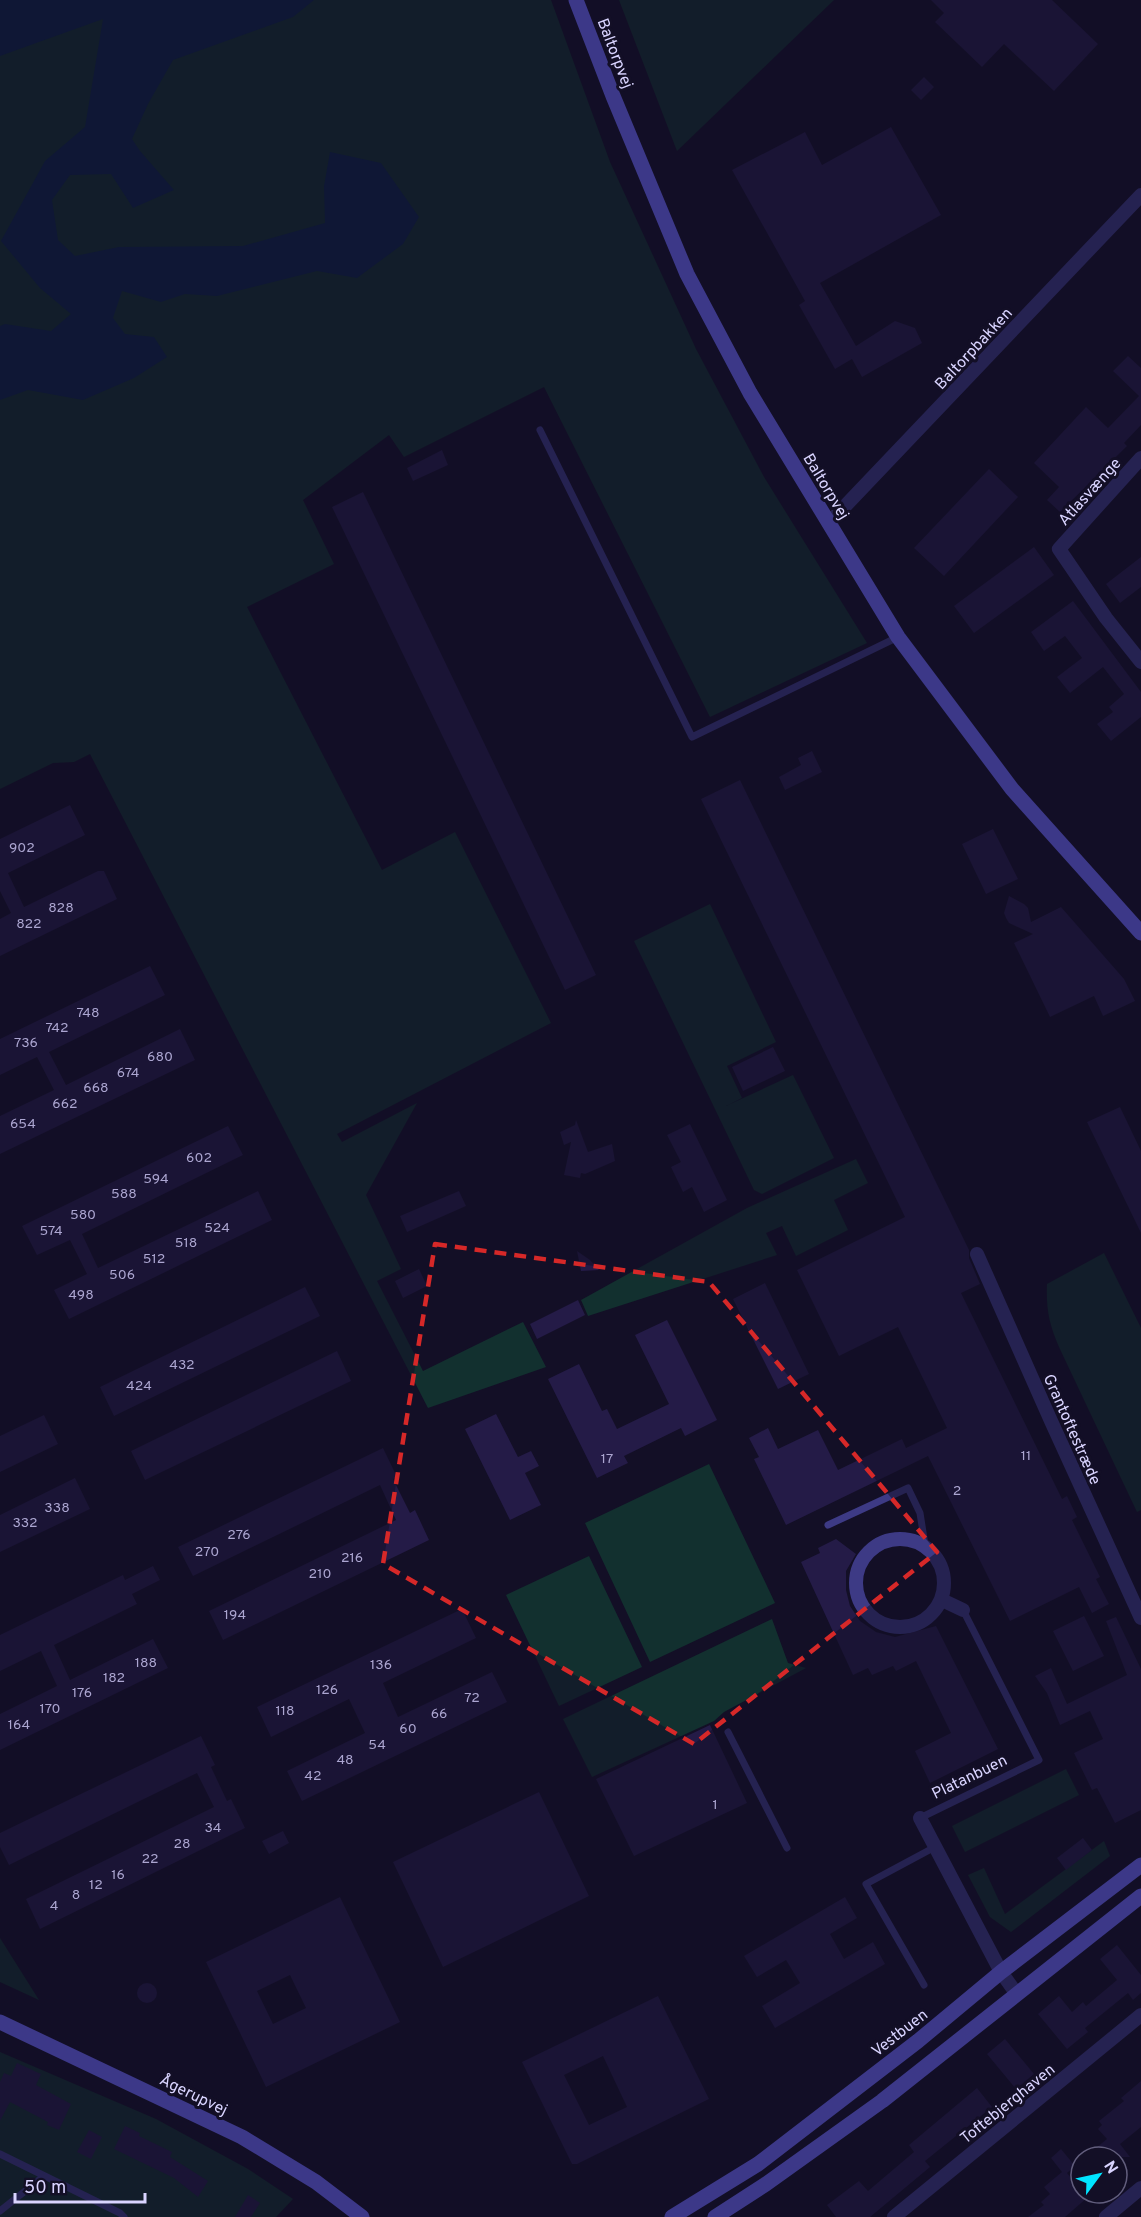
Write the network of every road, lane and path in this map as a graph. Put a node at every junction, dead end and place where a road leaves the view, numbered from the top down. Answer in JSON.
{"nodes":[{"id":1,"x":576,"y":0,"type":"edge"},
{"id":2,"x":1141,"y":195,"type":"edge"},
{"id":3,"x":540,"y":430,"type":"dead end"},
{"id":4,"x":1141,"y":458,"type":"edge"},
{"id":5,"x":829,"y":523,"type":"junction"},
{"id":6,"x":898,"y":637,"type":"junction"},
{"id":7,"x":1141,"y":662,"type":"edge"},
{"id":8,"x":1141,"y":933,"type":"edge"},
{"id":9,"x":977,"y":1254,"type":"dead end"},
{"id":10,"x":828,"y":1525,"type":"dead end"},
{"id":11,"x":925,"y":1545,"type":"junction"},
{"id":12,"x":942,"y":1600,"type":"junction"},
{"id":13,"x":963,"y":1610,"type":"joint"},
{"id":14,"x":1141,"y":1618,"type":"edge"},
{"id":15,"x":728,"y":1732,"type":"dead end"},
{"id":16,"x":920,"y":1818,"type":"joint"},
{"id":17,"x":935,"y":1847,"type":"junction"},
{"id":18,"x":787,"y":1848,"type":"dead end"},
{"id":19,"x":1141,"y":1865,"type":"edge"},
{"id":20,"x":1141,"y":1896,"type":"edge"},
{"id":21,"x":1001,"y":1972,"type":"junction"},
{"id":22,"x":924,"y":1985,"type":"dead end"},
{"id":23,"x":1016,"y":1993,"type":"junction"},
{"id":24,"x":1141,"y":2015,"type":"edge"},
{"id":25,"x":0,"y":2022,"type":"edge"},
{"id":26,"x":0,"y":2154,"type":"edge"},
{"id":27,"x":44,"y":2176,"type":"junction"},
{"id":28,"x":1141,"y":2188,"type":"edge"},
{"id":29,"x":0,"y":2211,"type":"edge"},
{"id":30,"x":124,"y":2217,"type":"edge"},
{"id":31,"x":362,"y":2217,"type":"edge"},
{"id":32,"x":672,"y":2217,"type":"edge"},
{"id":33,"x":715,"y":2217,"type":"edge"},
{"id":34,"x":894,"y":2217,"type":"edge"},
{"id":35,"x":1106,"y":2217,"type":"edge"}],
"edges":[{"from":1,"to":5,"type":"street","name":"Baltorpvej"},
{"from":2,"to":5,"type":"street","name":"Baltorpbakken"},
{"from":3,"to":6,"type":"lane"},
{"from":4,"to":7,"type":"street","name":"Atlasvænge"},
{"from":5,"to":6,"type":"street","name":"Baltorpvej"},
{"from":6,"to":8,"type":"street","name":"Baltorpvej"},
{"from":9,"to":14,"type":"street","name":"Grantoftestræde"},
{"from":10,"to":11,"type":"lane"},
{"from":11,"to":12,"type":"street"},
{"from":11,"to":12,"type":"street"},
{"from":12,"to":13,"type":"street","name":"Platanbuen"},
{"from":13,"to":16,"type":"lane","name":"Platanbuen"},
{"from":15,"to":18,"type":"lane"},
{"from":16,"to":17,"type":"street","name":"Platanbuen"},
{"from":17,"to":21,"type":"street","name":"Platanbuen"},
{"from":17,"to":22,"type":"lane"},
{"from":19,"to":21,"type":"street","name":"Vestbuen"},
{"from":20,"to":23,"type":"street"},
{"from":21,"to":23,"type":"street","name":"Platanbuen"},
{"from":21,"to":32,"type":"street","name":"Vestbuen"},
{"from":23,"to":33,"type":"street"},
{"from":24,"to":34,"type":"street","name":"Toftebjerghaven"},
{"from":25,"to":31,"type":"street","name":"Ågerupvej"},
{"from":26,"to":27,"type":"lane"},
{"from":27,"to":29,"type":"lane"},
{"from":27,"to":30,"type":"lane"},
{"from":28,"to":35,"type":"street"}]}
